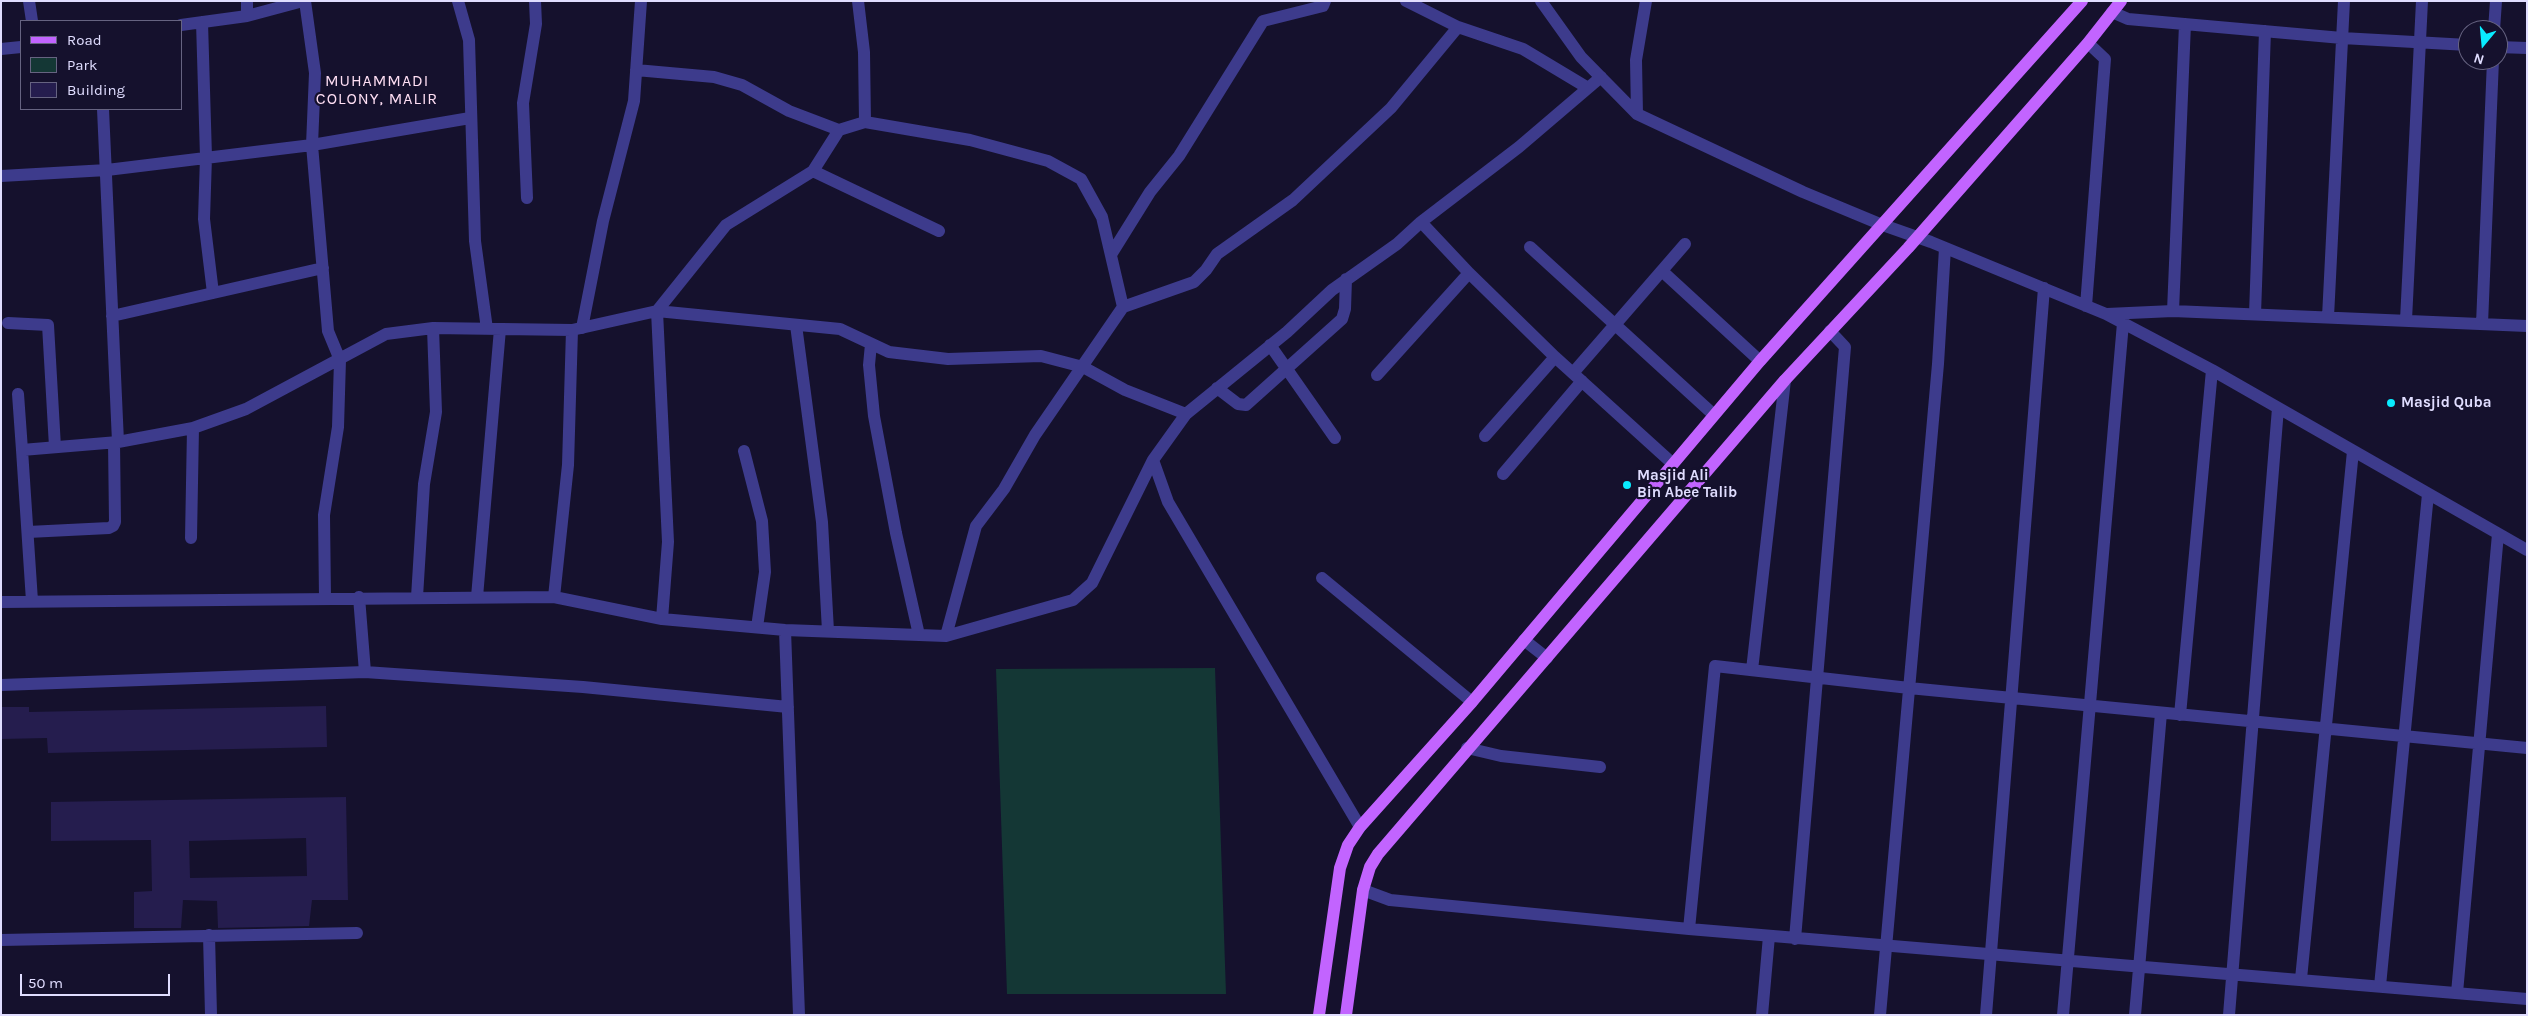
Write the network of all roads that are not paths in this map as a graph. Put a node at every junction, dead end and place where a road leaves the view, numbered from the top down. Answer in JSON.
{"nodes":[{"id":1,"x":30,"y":1,"type":"edge"},
{"id":2,"x":247,"y":1,"type":"edge"},
{"id":3,"x":304,"y":1,"type":"edge"},
{"id":4,"x":458,"y":1,"type":"edge"},
{"id":5,"x":535,"y":1,"type":"edge"},
{"id":6,"x":641,"y":1,"type":"edge"},
{"id":7,"x":858,"y":1,"type":"edge"},
{"id":8,"x":1325,"y":1,"type":"edge"},
{"id":9,"x":1406,"y":1,"type":"edge"},
{"id":10,"x":1541,"y":1,"type":"edge"},
{"id":11,"x":1646,"y":1,"type":"edge"},
{"id":12,"x":2082,"y":1,"type":"edge"},
{"id":13,"x":2121,"y":1,"type":"edge"},
{"id":14,"x":2344,"y":1,"type":"edge"},
{"id":15,"x":2422,"y":1,"type":"edge"},
{"id":16,"x":2496,"y":1,"type":"edge"},
{"id":17,"x":2112,"y":12,"type":"junction"},
{"id":18,"x":247,"y":16,"type":"junction"},
{"id":19,"x":32,"y":20,"type":"edge"},
{"id":20,"x":2495,"y":20,"type":"edge"},
{"id":21,"x":202,"y":22,"type":"junction"},
{"id":22,"x":2185,"y":24,"type":"junction"},
{"id":23,"x":182,"y":25,"type":"edge"},
{"id":24,"x":1458,"y":27,"type":"junction"},
{"id":25,"x":2265,"y":32,"type":"junction"},
{"id":26,"x":2342,"y":38,"type":"junction"},
{"id":27,"x":2420,"y":42,"type":"junction"},
{"id":28,"x":2088,"y":43,"type":"junction"},
{"id":29,"x":2458,"y":44,"type":"edge"},
{"id":30,"x":20,"y":46,"type":"edge"},
{"id":31,"x":2508,"y":47,"type":"edge"},
{"id":32,"x":2527,"y":48,"type":"edge"},
{"id":33,"x":1,"y":49,"type":"edge"},
{"id":34,"x":636,"y":70,"type":"junction"},
{"id":35,"x":2493,"y":70,"type":"edge"},
{"id":36,"x":1601,"y":77,"type":"junction"},
{"id":37,"x":1588,"y":88,"type":"junction"},
{"id":38,"x":103,"y":110,"type":"edge"},
{"id":39,"x":1637,"y":114,"type":"junction"},
{"id":40,"x":470,"y":118,"type":"junction"},
{"id":41,"x":866,"y":122,"type":"junction"},
{"id":42,"x":839,"y":130,"type":"junction"},
{"id":43,"x":312,"y":145,"type":"junction"},
{"id":44,"x":206,"y":157,"type":"junction"},
{"id":45,"x":107,"y":170,"type":"junction"},
{"id":46,"x":813,"y":171,"type":"junction"},
{"id":47,"x":1,"y":176,"type":"edge"},
{"id":48,"x":527,"y":198,"type":"dead end"},
{"id":49,"x":1421,"y":222,"type":"junction"},
{"id":50,"x":1880,"y":224,"type":"junction"},
{"id":51,"x":939,"y":231,"type":"dead end"},
{"id":52,"x":1916,"y":237,"type":"junction"},
{"id":53,"x":1685,"y":244,"type":"dead end"},
{"id":54,"x":1530,"y":247,"type":"dead end"},
{"id":55,"x":1945,"y":248,"type":"junction"},
{"id":56,"x":1112,"y":253,"type":"junction"},
{"id":57,"x":323,"y":268,"type":"junction"},
{"id":58,"x":1662,"y":271,"type":"junction"},
{"id":59,"x":1469,"y":273,"type":"junction"},
{"id":60,"x":1346,"y":279,"type":"junction"},
{"id":61,"x":2044,"y":288,"type":"junction"},
{"id":62,"x":213,"y":293,"type":"junction"},
{"id":63,"x":2086,"y":306,"type":"junction"},
{"id":64,"x":1123,"y":307,"type":"junction"},
{"id":65,"x":657,"y":311,"type":"junction"},
{"id":66,"x":2173,"y":311,"type":"junction"},
{"id":67,"x":2106,"y":314,"type":"junction"},
{"id":68,"x":2255,"y":314,"type":"junction"},
{"id":69,"x":112,"y":316,"type":"junction"},
{"id":70,"x":2328,"y":317,"type":"junction"},
{"id":71,"x":2406,"y":320,"type":"junction"},
{"id":72,"x":2123,"y":323,"type":"junction"},
{"id":73,"x":8,"y":324,"type":"dead end"},
{"id":74,"x":1616,"y":324,"type":"junction"},
{"id":75,"x":2482,"y":324,"type":"junction"},
{"id":76,"x":796,"y":325,"type":"junction"},
{"id":77,"x":2527,"y":326,"type":"edge"},
{"id":78,"x":433,"y":328,"type":"junction"},
{"id":79,"x":493,"y":329,"type":"junction"},
{"id":80,"x":577,"y":329,"type":"junction"},
{"id":81,"x":1830,"y":331,"type":"junction"},
{"id":82,"x":872,"y":344,"type":"junction"},
{"id":83,"x":1270,"y":345,"type":"junction"},
{"id":84,"x":1555,"y":357,"type":"junction"},
{"id":85,"x":340,"y":360,"type":"junction"},
{"id":86,"x":1760,"y":362,"type":"junction"},
{"id":87,"x":1083,"y":367,"type":"junction"},
{"id":88,"x":1287,"y":369,"type":"junction"},
{"id":89,"x":2212,"y":370,"type":"junction"},
{"id":90,"x":1377,"y":375,"type":"dead end"},
{"id":91,"x":1578,"y":377,"type":"junction"},
{"id":92,"x":1785,"y":380,"type":"junction"},
{"id":93,"x":1217,"y":388,"type":"junction"},
{"id":94,"x":18,"y":394,"type":"dead end"},
{"id":95,"x":2278,"y":408,"type":"junction"},
{"id":96,"x":1186,"y":414,"type":"junction"},
{"id":97,"x":1714,"y":415,"type":"junction"},
{"id":98,"x":194,"y":428,"type":"junction"},
{"id":99,"x":1486,"y":436,"type":"dead end"},
{"id":100,"x":1335,"y":438,"type":"dead end"},
{"id":101,"x":116,"y":442,"type":"junction"},
{"id":102,"x":55,"y":447,"type":"junction"},
{"id":103,"x":22,"y":450,"type":"junction"},
{"id":104,"x":744,"y":451,"type":"dead end"},
{"id":105,"x":2353,"y":451,"type":"junction"},
{"id":106,"x":1153,"y":460,"type":"junction"},
{"id":107,"x":1672,"y":463,"type":"junction"},
{"id":108,"x":1503,"y":474,"type":"dead end"},
{"id":109,"x":2428,"y":494,"type":"junction"},
{"id":110,"x":28,"y":532,"type":"junction"},
{"id":111,"x":2498,"y":534,"type":"junction"},
{"id":112,"x":191,"y":538,"type":"dead end"},
{"id":113,"x":2527,"y":550,"type":"edge"},
{"id":114,"x":1322,"y":578,"type":"dead end"},
{"id":115,"x":359,"y":597,"type":"junction"},
{"id":116,"x":417,"y":597,"type":"junction"},
{"id":117,"x":477,"y":597,"type":"junction"},
{"id":118,"x":554,"y":597,"type":"junction"},
{"id":119,"x":324,"y":598,"type":"junction"},
{"id":120,"x":32,"y":601,"type":"junction"},
{"id":121,"x":1,"y":602,"type":"edge"},
{"id":122,"x":662,"y":619,"type":"junction"},
{"id":123,"x":757,"y":627,"type":"junction"},
{"id":124,"x":785,"y":630,"type":"junction"},
{"id":125,"x":828,"y":631,"type":"junction"},
{"id":126,"x":919,"y":635,"type":"junction"},
{"id":127,"x":946,"y":636,"type":"junction"},
{"id":128,"x":1524,"y":640,"type":"junction"},
{"id":129,"x":1547,"y":658,"type":"junction"},
{"id":130,"x":1752,"y":670,"type":"junction"},
{"id":131,"x":365,"y":672,"type":"junction"},
{"id":132,"x":1817,"y":678,"type":"junction"},
{"id":133,"x":1,"y":684,"type":"edge"},
{"id":134,"x":1909,"y":688,"type":"junction"},
{"id":135,"x":2011,"y":698,"type":"junction"},
{"id":136,"x":1472,"y":702,"type":"junction"},
{"id":137,"x":2090,"y":706,"type":"junction"},
{"id":138,"x":788,"y":707,"type":"junction"},
{"id":139,"x":2162,"y":713,"type":"junction"},
{"id":140,"x":2180,"y":715,"type":"junction"},
{"id":141,"x":2252,"y":722,"type":"junction"},
{"id":142,"x":2326,"y":729,"type":"junction"},
{"id":143,"x":2404,"y":736,"type":"junction"},
{"id":144,"x":2479,"y":743,"type":"junction"},
{"id":145,"x":1467,"y":748,"type":"junction"},
{"id":146,"x":2527,"y":748,"type":"edge"},
{"id":147,"x":1600,"y":767,"type":"dead end"},
{"id":148,"x":1360,"y":827,"type":"junction"},
{"id":149,"x":1363,"y":890,"type":"junction"},
{"id":150,"x":1688,"y":929,"type":"junction"},
{"id":151,"x":357,"y":933,"type":"dead end"},
{"id":152,"x":209,"y":935,"type":"junction"},
{"id":153,"x":1769,"y":936,"type":"junction"},
{"id":154,"x":1795,"y":939,"type":"junction"},
{"id":155,"x":1,"y":940,"type":"edge"},
{"id":156,"x":1885,"y":946,"type":"junction"},
{"id":157,"x":1991,"y":955,"type":"junction"},
{"id":158,"x":2068,"y":960,"type":"junction"},
{"id":159,"x":2139,"y":966,"type":"junction"},
{"id":160,"x":2232,"y":973,"type":"junction"},
{"id":161,"x":2301,"y":979,"type":"junction"},
{"id":162,"x":2380,"y":986,"type":"junction"},
{"id":163,"x":2457,"y":993,"type":"junction"},
{"id":164,"x":2527,"y":999,"type":"edge"},
{"id":165,"x":212,"y":1015,"type":"edge"},
{"id":166,"x":799,"y":1015,"type":"edge"},
{"id":167,"x":1319,"y":1015,"type":"edge"},
{"id":168,"x":1346,"y":1015,"type":"edge"},
{"id":169,"x":1762,"y":1015,"type":"edge"},
{"id":170,"x":1880,"y":1015,"type":"edge"},
{"id":171,"x":1986,"y":1015,"type":"edge"},
{"id":172,"x":2063,"y":1015,"type":"edge"},
{"id":173,"x":2135,"y":1015,"type":"edge"},
{"id":174,"x":2229,"y":1015,"type":"edge"}],
"edges":[{"from":1,"to":19,"type":"street"},
{"from":2,"to":18,"type":"street"},
{"from":3,"to":18,"type":"street"},
{"from":3,"to":43,"type":"street"},
{"from":4,"to":40,"type":"street"},
{"from":5,"to":48,"type":"street"},
{"from":6,"to":34,"type":"street"},
{"from":7,"to":41,"type":"street"},
{"from":8,"to":56,"type":"street"},
{"from":9,"to":24,"type":"street"},
{"from":10,"to":36,"type":"street"},
{"from":11,"to":39,"type":"street"},
{"from":12,"to":50,"type":"main road"},
{"from":13,"to":17,"type":"main road"},
{"from":14,"to":26,"type":"street"},
{"from":15,"to":27,"type":"street"},
{"from":16,"to":20,"type":"street"},
{"from":17,"to":22,"type":"street"},
{"from":17,"to":28,"type":"main road"},
{"from":18,"to":21,"type":"street"},
{"from":21,"to":23,"type":"street"},
{"from":21,"to":44,"type":"street"},
{"from":22,"to":25,"type":"street"},
{"from":22,"to":66,"type":"street"},
{"from":24,"to":37,"type":"street"},
{"from":24,"to":64,"type":"street"},
{"from":25,"to":26,"type":"street"},
{"from":25,"to":68,"type":"street"},
{"from":26,"to":27,"type":"street"},
{"from":26,"to":70,"type":"street"},
{"from":27,"to":29,"type":"street"},
{"from":27,"to":71,"type":"street"},
{"from":28,"to":52,"type":"main road"},
{"from":28,"to":63,"type":"street"},
{"from":30,"to":33,"type":"street"},
{"from":31,"to":32,"type":"street"},
{"from":34,"to":42,"type":"street"},
{"from":34,"to":80,"type":"street"},
{"from":35,"to":75,"type":"street"},
{"from":36,"to":37,"type":"street"},
{"from":36,"to":39,"type":"street"},
{"from":37,"to":49,"type":"street"},
{"from":38,"to":45,"type":"street"},
{"from":39,"to":50,"type":"street"},
{"from":40,"to":43,"type":"street"},
{"from":40,"to":79,"type":"street"},
{"from":41,"to":42,"type":"street"},
{"from":41,"to":56,"type":"street"},
{"from":42,"to":46,"type":"street"},
{"from":43,"to":44,"type":"street"},
{"from":43,"to":57,"type":"street"},
{"from":44,"to":45,"type":"street"},
{"from":44,"to":62,"type":"street"},
{"from":45,"to":47,"type":"street"},
{"from":45,"to":69,"type":"street"},
{"from":46,"to":51,"type":"street"},
{"from":46,"to":65,"type":"street"},
{"from":49,"to":59,"type":"street"},
{"from":49,"to":60,"type":"street"},
{"from":50,"to":52,"type":"street"},
{"from":50,"to":86,"type":"main road"},
{"from":52,"to":55,"type":"street"},
{"from":52,"to":81,"type":"main road"},
{"from":53,"to":58,"type":"street"},
{"from":54,"to":74,"type":"street"},
{"from":55,"to":61,"type":"street"},
{"from":55,"to":134,"type":"street"},
{"from":56,"to":64,"type":"street"},
{"from":57,"to":62,"type":"street"},
{"from":57,"to":85,"type":"street"},
{"from":58,"to":74,"type":"street"},
{"from":58,"to":86,"type":"street"},
{"from":59,"to":84,"type":"street"},
{"from":59,"to":90,"type":"street"},
{"from":60,"to":83,"type":"street"},
{"from":60,"to":88,"type":"street"},
{"from":61,"to":63,"type":"street"},
{"from":61,"to":135,"type":"street"},
{"from":62,"to":69,"type":"street"},
{"from":63,"to":67,"type":"street"},
{"from":64,"to":87,"type":"street"},
{"from":65,"to":76,"type":"street"},
{"from":65,"to":80,"type":"street"},
{"from":65,"to":122,"type":"street"},
{"from":66,"to":67,"type":"street"},
{"from":66,"to":68,"type":"street"},
{"from":67,"to":72,"type":"street"},
{"from":68,"to":70,"type":"street"},
{"from":69,"to":101,"type":"street"},
{"from":70,"to":71,"type":"street"},
{"from":71,"to":75,"type":"street"},
{"from":72,"to":89,"type":"street"},
{"from":72,"to":137,"type":"street"},
{"from":73,"to":102,"type":"street"},
{"from":74,"to":91,"type":"street"},
{"from":74,"to":97,"type":"street"},
{"from":75,"to":77,"type":"street"},
{"from":76,"to":82,"type":"street"},
{"from":76,"to":125,"type":"street"},
{"from":78,"to":79,"type":"street"},
{"from":78,"to":85,"type":"street"},
{"from":78,"to":116,"type":"street"},
{"from":79,"to":80,"type":"street"},
{"from":79,"to":117,"type":"street"},
{"from":80,"to":118,"type":"street"},
{"from":81,"to":92,"type":"main road"},
{"from":81,"to":132,"type":"street"},
{"from":82,"to":87,"type":"street"},
{"from":82,"to":126,"type":"street"},
{"from":83,"to":88,"type":"street"},
{"from":83,"to":93,"type":"street"},
{"from":84,"to":91,"type":"street"},
{"from":84,"to":99,"type":"street"},
{"from":85,"to":98,"type":"street"},
{"from":85,"to":119,"type":"street"},
{"from":86,"to":97,"type":"main road"},
{"from":87,"to":96,"type":"street"},
{"from":87,"to":127,"type":"street"},
{"from":88,"to":93,"type":"street"},
{"from":88,"to":100,"type":"street"},
{"from":89,"to":95,"type":"street"},
{"from":89,"to":140,"type":"street"},
{"from":91,"to":107,"type":"street"},
{"from":91,"to":108,"type":"street"},
{"from":92,"to":129,"type":"main road"},
{"from":92,"to":130,"type":"street"},
{"from":93,"to":96,"type":"street"},
{"from":94,"to":103,"type":"street"},
{"from":95,"to":105,"type":"street"},
{"from":95,"to":141,"type":"street"},
{"from":96,"to":106,"type":"street"},
{"from":97,"to":107,"type":"main road"},
{"from":98,"to":101,"type":"street"},
{"from":98,"to":112,"type":"street"},
{"from":101,"to":102,"type":"street"},
{"from":101,"to":110,"type":"street"},
{"from":102,"to":103,"type":"street"},
{"from":103,"to":110,"type":"street"},
{"from":104,"to":123,"type":"street"},
{"from":105,"to":109,"type":"street"},
{"from":105,"to":142,"type":"street"},
{"from":106,"to":127,"type":"street"},
{"from":106,"to":148,"type":"street"},
{"from":107,"to":128,"type":"main road"},
{"from":109,"to":111,"type":"street"},
{"from":109,"to":143,"type":"street"},
{"from":110,"to":120,"type":"street"},
{"from":111,"to":113,"type":"street"},
{"from":111,"to":144,"type":"street"},
{"from":114,"to":136,"type":"street"},
{"from":115,"to":116,"type":"street"},
{"from":115,"to":119,"type":"street"},
{"from":115,"to":131,"type":"street"},
{"from":116,"to":117,"type":"street"},
{"from":117,"to":118,"type":"street"},
{"from":118,"to":122,"type":"street"},
{"from":119,"to":120,"type":"street"},
{"from":120,"to":121,"type":"street"},
{"from":122,"to":123,"type":"street"},
{"from":123,"to":124,"type":"street"},
{"from":124,"to":125,"type":"street"},
{"from":124,"to":138,"type":"street"},
{"from":125,"to":126,"type":"street"},
{"from":126,"to":127,"type":"street"},
{"from":128,"to":129,"type":"street"},
{"from":128,"to":136,"type":"main road"},
{"from":129,"to":145,"type":"main road"},
{"from":130,"to":132,"type":"street"},
{"from":130,"to":150,"type":"street"},
{"from":131,"to":133,"type":"street"},
{"from":131,"to":138,"type":"street"},
{"from":132,"to":134,"type":"street"},
{"from":132,"to":154,"type":"street"},
{"from":134,"to":135,"type":"street"},
{"from":134,"to":156,"type":"street"},
{"from":135,"to":137,"type":"street"},
{"from":135,"to":157,"type":"street"},
{"from":136,"to":148,"type":"main road"},
{"from":137,"to":139,"type":"street"},
{"from":137,"to":158,"type":"street"},
{"from":138,"to":166,"type":"street"},
{"from":139,"to":140,"type":"street"},
{"from":139,"to":159,"type":"street"},
{"from":140,"to":141,"type":"street"},
{"from":141,"to":142,"type":"street"},
{"from":141,"to":160,"type":"street"},
{"from":142,"to":143,"type":"street"},
{"from":142,"to":161,"type":"street"},
{"from":143,"to":144,"type":"street"},
{"from":143,"to":162,"type":"street"},
{"from":144,"to":146,"type":"street"},
{"from":144,"to":163,"type":"street"},
{"from":145,"to":147,"type":"street"},
{"from":145,"to":149,"type":"main road"},
{"from":148,"to":167,"type":"main road"},
{"from":149,"to":150,"type":"street"},
{"from":149,"to":168,"type":"main road"},
{"from":150,"to":153,"type":"street"},
{"from":151,"to":152,"type":"street"},
{"from":152,"to":155,"type":"street"},
{"from":152,"to":165,"type":"street"},
{"from":153,"to":154,"type":"street"},
{"from":153,"to":169,"type":"street"},
{"from":154,"to":156,"type":"street"},
{"from":156,"to":157,"type":"street"},
{"from":156,"to":170,"type":"street"},
{"from":157,"to":158,"type":"street"},
{"from":157,"to":171,"type":"street"},
{"from":158,"to":159,"type":"street"},
{"from":158,"to":172,"type":"street"},
{"from":159,"to":160,"type":"street"},
{"from":159,"to":173,"type":"street"},
{"from":160,"to":161,"type":"street"},
{"from":160,"to":174,"type":"street"},
{"from":161,"to":162,"type":"street"},
{"from":162,"to":163,"type":"street"},
{"from":163,"to":164,"type":"street"}]}
